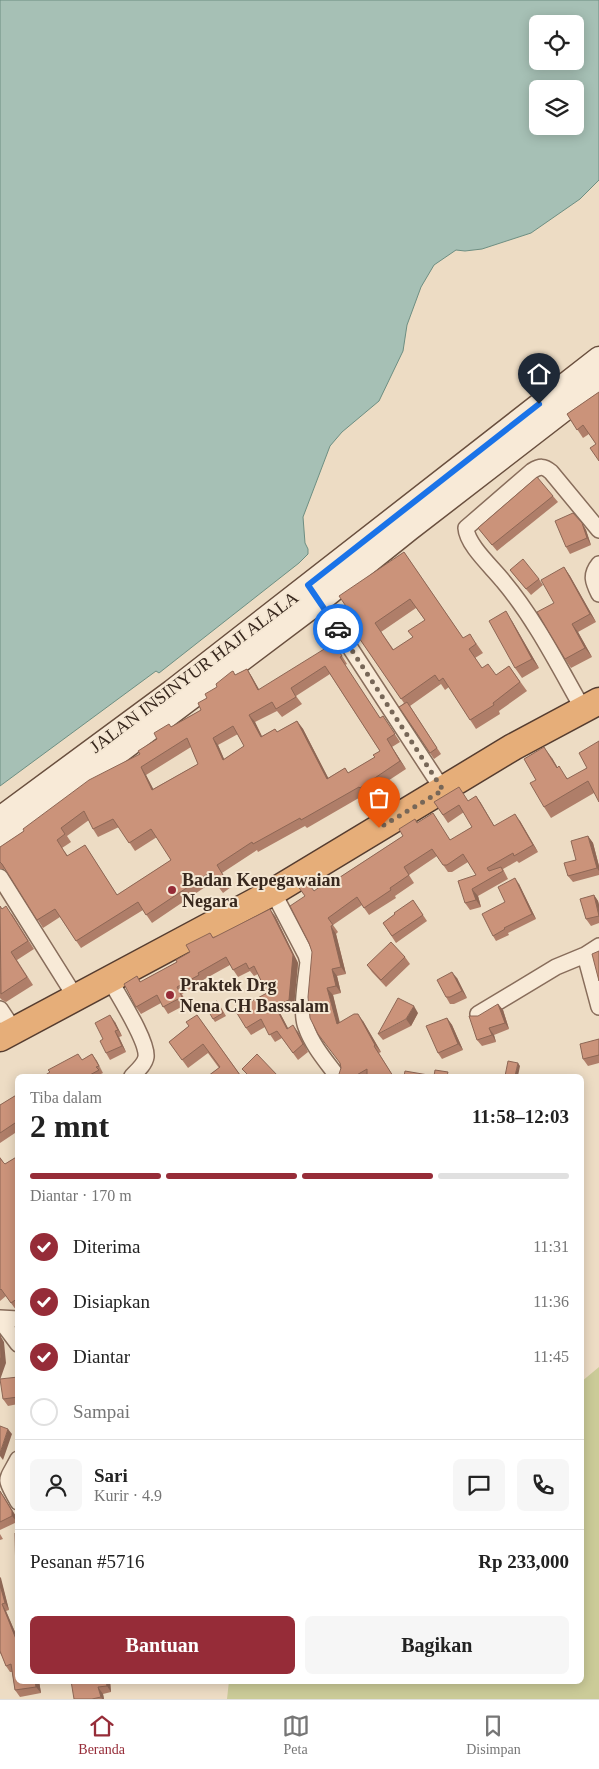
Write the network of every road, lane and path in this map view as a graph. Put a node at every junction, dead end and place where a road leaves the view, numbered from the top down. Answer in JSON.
{"nodes":[{"id":1,"x":598,"y":360,"type":"edge"},
{"id":2,"x":599,"y":383,"type":"edge"},
{"id":3,"x":599,"y":530,"type":"edge"},
{"id":4,"x":599,"y":564,"type":"edge"},
{"id":5,"x":314,"y":593,"type":"junction"},
{"id":6,"x":599,"y":594,"type":"edge"},
{"id":7,"x":591,"y":705,"type":"edge"},
{"id":8,"x":443,"y":790,"type":"junction"},
{"id":9,"x":0,"y":818,"type":"edge"},
{"id":10,"x":0,"y":842,"type":"edge"},
{"id":11,"x":0,"y":877,"type":"edge"},
{"id":12,"x":272,"y":892,"type":"junction"},
{"id":13,"x":599,"y":946,"type":"edge"},
{"id":14,"x":585,"y":955,"type":"junction"},
{"id":15,"x":110,"y":980,"type":"junction"},
{"id":16,"x":76,"y":998,"type":"junction"},
{"id":17,"x":599,"y":1007,"type":"edge"},
{"id":18,"x":478,"y":1014,"type":"edge"},
{"id":19,"x":5,"y":1025,"type":"edge"},
{"id":20,"x":134,"y":1074,"type":"edge"},
{"id":21,"x":336,"y":1074,"type":"edge"},
{"id":22,"x":0,"y":1319,"type":"edge"},
{"id":23,"x":15,"y":1319,"type":"edge"},
{"id":24,"x":15,"y":1340,"type":"edge"},
{"id":25,"x":15,"y":1464,"type":"edge"},
{"id":26,"x":15,"y":1496,"type":"edge"}],
"edges":[{"from":1,"to":5,"type":"main road","name":"JALAN INSINYUR HAJI ALALA"},
{"from":2,"to":5,"type":"main road","name":"JALAN INSINYUR HAJI ALALA"},
{"from":3,"to":7,"type":"street"},
{"from":4,"to":6,"type":"street"},
{"from":5,"to":8,"type":"street"},
{"from":5,"to":9,"type":"main road","name":"JALAN INSINYUR HAJI ALALA"},
{"from":5,"to":10,"type":"main road","name":"JALAN INSINYUR HAJI ALALA"},
{"from":7,"to":8,"type":"highway"},
{"from":8,"to":12,"type":"highway"},
{"from":11,"to":16,"type":"street"},
{"from":12,"to":15,"type":"highway"},
{"from":12,"to":21,"type":"street"},
{"from":13,"to":14,"type":"street"},
{"from":14,"to":17,"type":"street"},
{"from":14,"to":18,"type":"street"},
{"from":15,"to":16,"type":"highway"},
{"from":15,"to":20,"type":"street"},
{"from":16,"to":19,"type":"highway"},
{"from":22,"to":23,"type":"street"},
{"from":22,"to":24,"type":"street"},
{"from":25,"to":26,"type":"street"}]}
